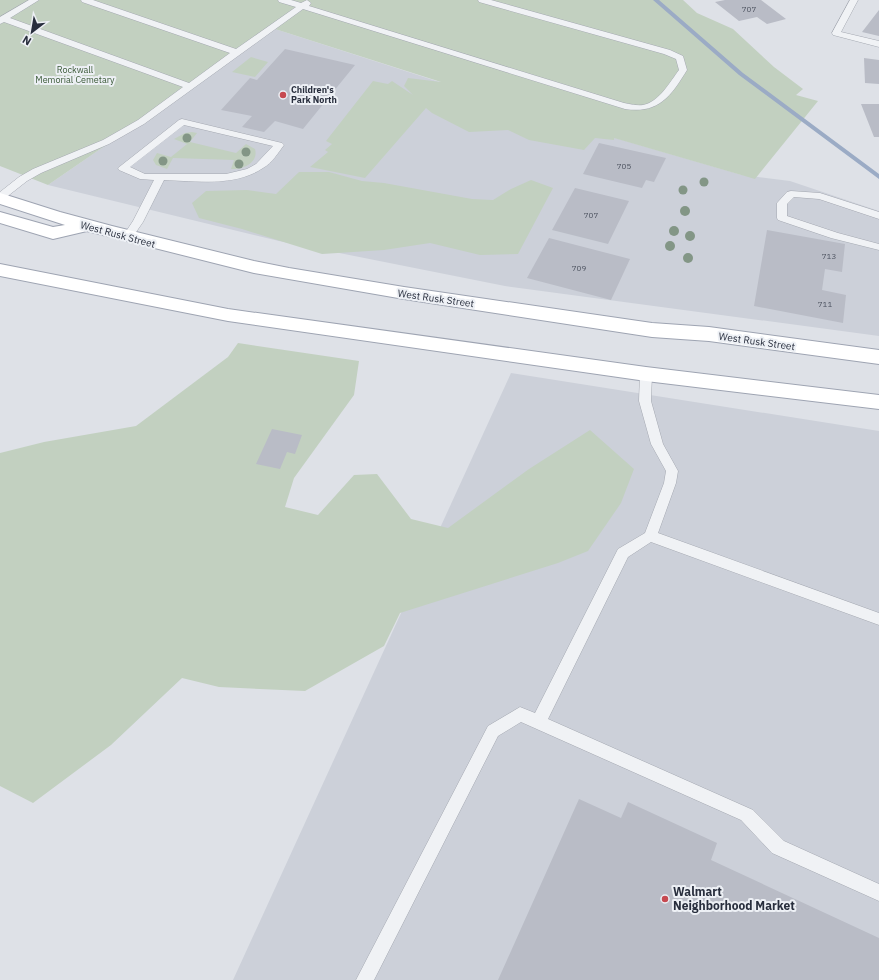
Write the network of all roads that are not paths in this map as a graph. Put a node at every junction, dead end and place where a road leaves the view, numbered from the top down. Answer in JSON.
{"nodes":[{"id":1,"x":35,"y":0,"type":"edge"},
{"id":2,"x":85,"y":0,"type":"edge"},
{"id":3,"x":282,"y":0,"type":"edge"},
{"id":4,"x":311,"y":0,"type":"edge"},
{"id":5,"x":482,"y":0,"type":"edge"},
{"id":6,"x":854,"y":0,"type":"edge"},
{"id":7,"x":303,"y":6,"type":"junction"},
{"id":8,"x":2,"y":20,"type":"edge"},
{"id":9,"x":879,"y":44,"type":"edge"},
{"id":10,"x":237,"y":52,"type":"junction"},
{"id":11,"x":191,"y":87,"type":"junction"},
{"id":12,"x":160,"y":177,"type":"junction"},
{"id":13,"x":0,"y":197,"type":"edge"},
{"id":14,"x":879,"y":216,"type":"edge"},
{"id":15,"x":0,"y":217,"type":"edge"},
{"id":16,"x":87,"y":225,"type":"junction"},
{"id":17,"x":128,"y":236,"type":"junction"},
{"id":18,"x":879,"y":247,"type":"edge"},
{"id":19,"x":0,"y":270,"type":"edge"},
{"id":20,"x":879,"y":357,"type":"edge"},
{"id":21,"x":646,"y":374,"type":"junction"},
{"id":22,"x":879,"y":402,"type":"edge"},
{"id":23,"x":650,"y":536,"type":"junction"},
{"id":24,"x":879,"y":619,"type":"edge"},
{"id":25,"x":539,"y":722,"type":"junction"},
{"id":26,"x":879,"y":893,"type":"edge"},
{"id":27,"x":365,"y":980,"type":"edge"}],
"edges":[{"from":1,"to":8,"type":"lane"},
{"from":2,"to":10,"type":"lane"},
{"from":3,"to":7,"type":"lane"},
{"from":4,"to":7,"type":"lane"},
{"from":5,"to":7,"type":"lane"},
{"from":6,"to":9,"type":"lane"},
{"from":7,"to":10,"type":"lane"},
{"from":8,"to":11,"type":"lane"},
{"from":10,"to":11,"type":"lane"},
{"from":11,"to":13,"type":"lane"},
{"from":12,"to":12,"type":"lane"},
{"from":12,"to":17,"type":"lane"},
{"from":13,"to":16,"type":"main road","name":"West Rusk Street"},
{"from":14,"to":18,"type":"lane"},
{"from":15,"to":16,"type":"main road"},
{"from":16,"to":17,"type":"main road","name":"West Rusk Street"},
{"from":17,"to":20,"type":"main road","name":"West Rusk Street"},
{"from":19,"to":21,"type":"main road"},
{"from":21,"to":22,"type":"main road"},
{"from":21,"to":23,"type":"lane"},
{"from":23,"to":24,"type":"lane"},
{"from":23,"to":25,"type":"lane"},
{"from":25,"to":26,"type":"lane"},
{"from":25,"to":27,"type":"lane"}]}
